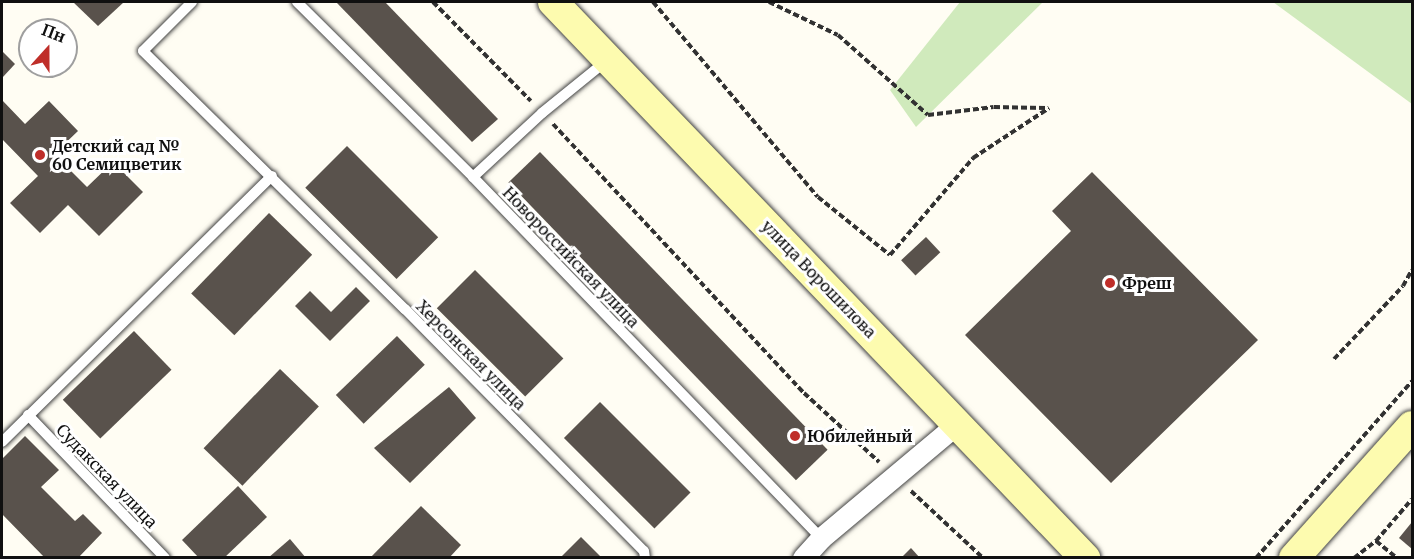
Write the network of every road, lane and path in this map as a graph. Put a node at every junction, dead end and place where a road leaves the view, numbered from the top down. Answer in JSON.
{"nodes":[{"id":1,"x":192,"y":2,"type":"edge"},
{"id":2,"x":297,"y":2,"type":"edge"},
{"id":3,"x":433,"y":2,"type":"edge"},
{"id":4,"x":553,"y":2,"type":"edge"},
{"id":5,"x":653,"y":2,"type":"edge"},
{"id":6,"x":769,"y":2,"type":"edge"},
{"id":7,"x":609,"y":59,"type":"junction"},
{"id":8,"x":542,"y":112,"type":"junction"},
{"id":9,"x":272,"y":176,"type":"junction"},
{"id":10,"x":473,"y":177,"type":"junction"},
{"id":11,"x":1413,"y":270,"type":"edge"},
{"id":12,"x":1334,"y":359,"type":"dead end"},
{"id":13,"x":1413,"y":381,"type":"edge"},
{"id":14,"x":28,"y":415,"type":"junction"},
{"id":15,"x":957,"y":424,"type":"junction"},
{"id":16,"x":1413,"y":426,"type":"edge"},
{"id":17,"x":2,"y":442,"type":"edge"},
{"id":18,"x":894,"y":477,"type":"junction"},
{"id":19,"x":1413,"y":499,"type":"edge"},
{"id":20,"x":821,"y":538,"type":"junction"},
{"id":21,"x":1376,"y":541,"type":"junction"},
{"id":22,"x":165,"y":558,"type":"edge"},
{"id":23,"x":645,"y":558,"type":"edge"},
{"id":24,"x":802,"y":558,"type":"edge"},
{"id":25,"x":983,"y":558,"type":"edge"},
{"id":26,"x":1085,"y":558,"type":"edge"},
{"id":27,"x":1256,"y":558,"type":"edge"},
{"id":28,"x":1294,"y":558,"type":"edge"},
{"id":29,"x":1354,"y":558,"type":"edge"},
{"id":30,"x":1397,"y":558,"type":"edge"}],
"edges":[{"from":1,"to":9,"type":"lane","name":"Херсонская улица"},
{"from":2,"to":10,"type":"lane","name":"Новороссийская улица"},
{"from":3,"to":8,"type":"path"},
{"from":4,"to":7,"type":"main road","name":"улица Ворошилова"},
{"from":5,"to":6,"type":"path"},
{"from":7,"to":8,"type":"lane"},
{"from":7,"to":15,"type":"main road","name":"улица Ворошилова"},
{"from":8,"to":10,"type":"lane"},
{"from":8,"to":18,"type":"path"},
{"from":9,"to":14,"type":"lane"},
{"from":9,"to":23,"type":"lane","name":"Херсонская улица"},
{"from":10,"to":20,"type":"lane","name":"Новороссийская улица"},
{"from":11,"to":12,"type":"path"},
{"from":13,"to":27,"type":"path"},
{"from":14,"to":17,"type":"lane"},
{"from":14,"to":22,"type":"lane","name":"Судакская улица"},
{"from":15,"to":18,"type":"street"},
{"from":15,"to":26,"type":"main road","name":"улица Ворошилова"},
{"from":16,"to":28,"type":"main road"},
{"from":18,"to":20,"type":"street"},
{"from":18,"to":25,"type":"path"},
{"from":19,"to":21,"type":"path"},
{"from":20,"to":24,"type":"street"},
{"from":21,"to":29,"type":"path"},
{"from":21,"to":30,"type":"path"}]}
